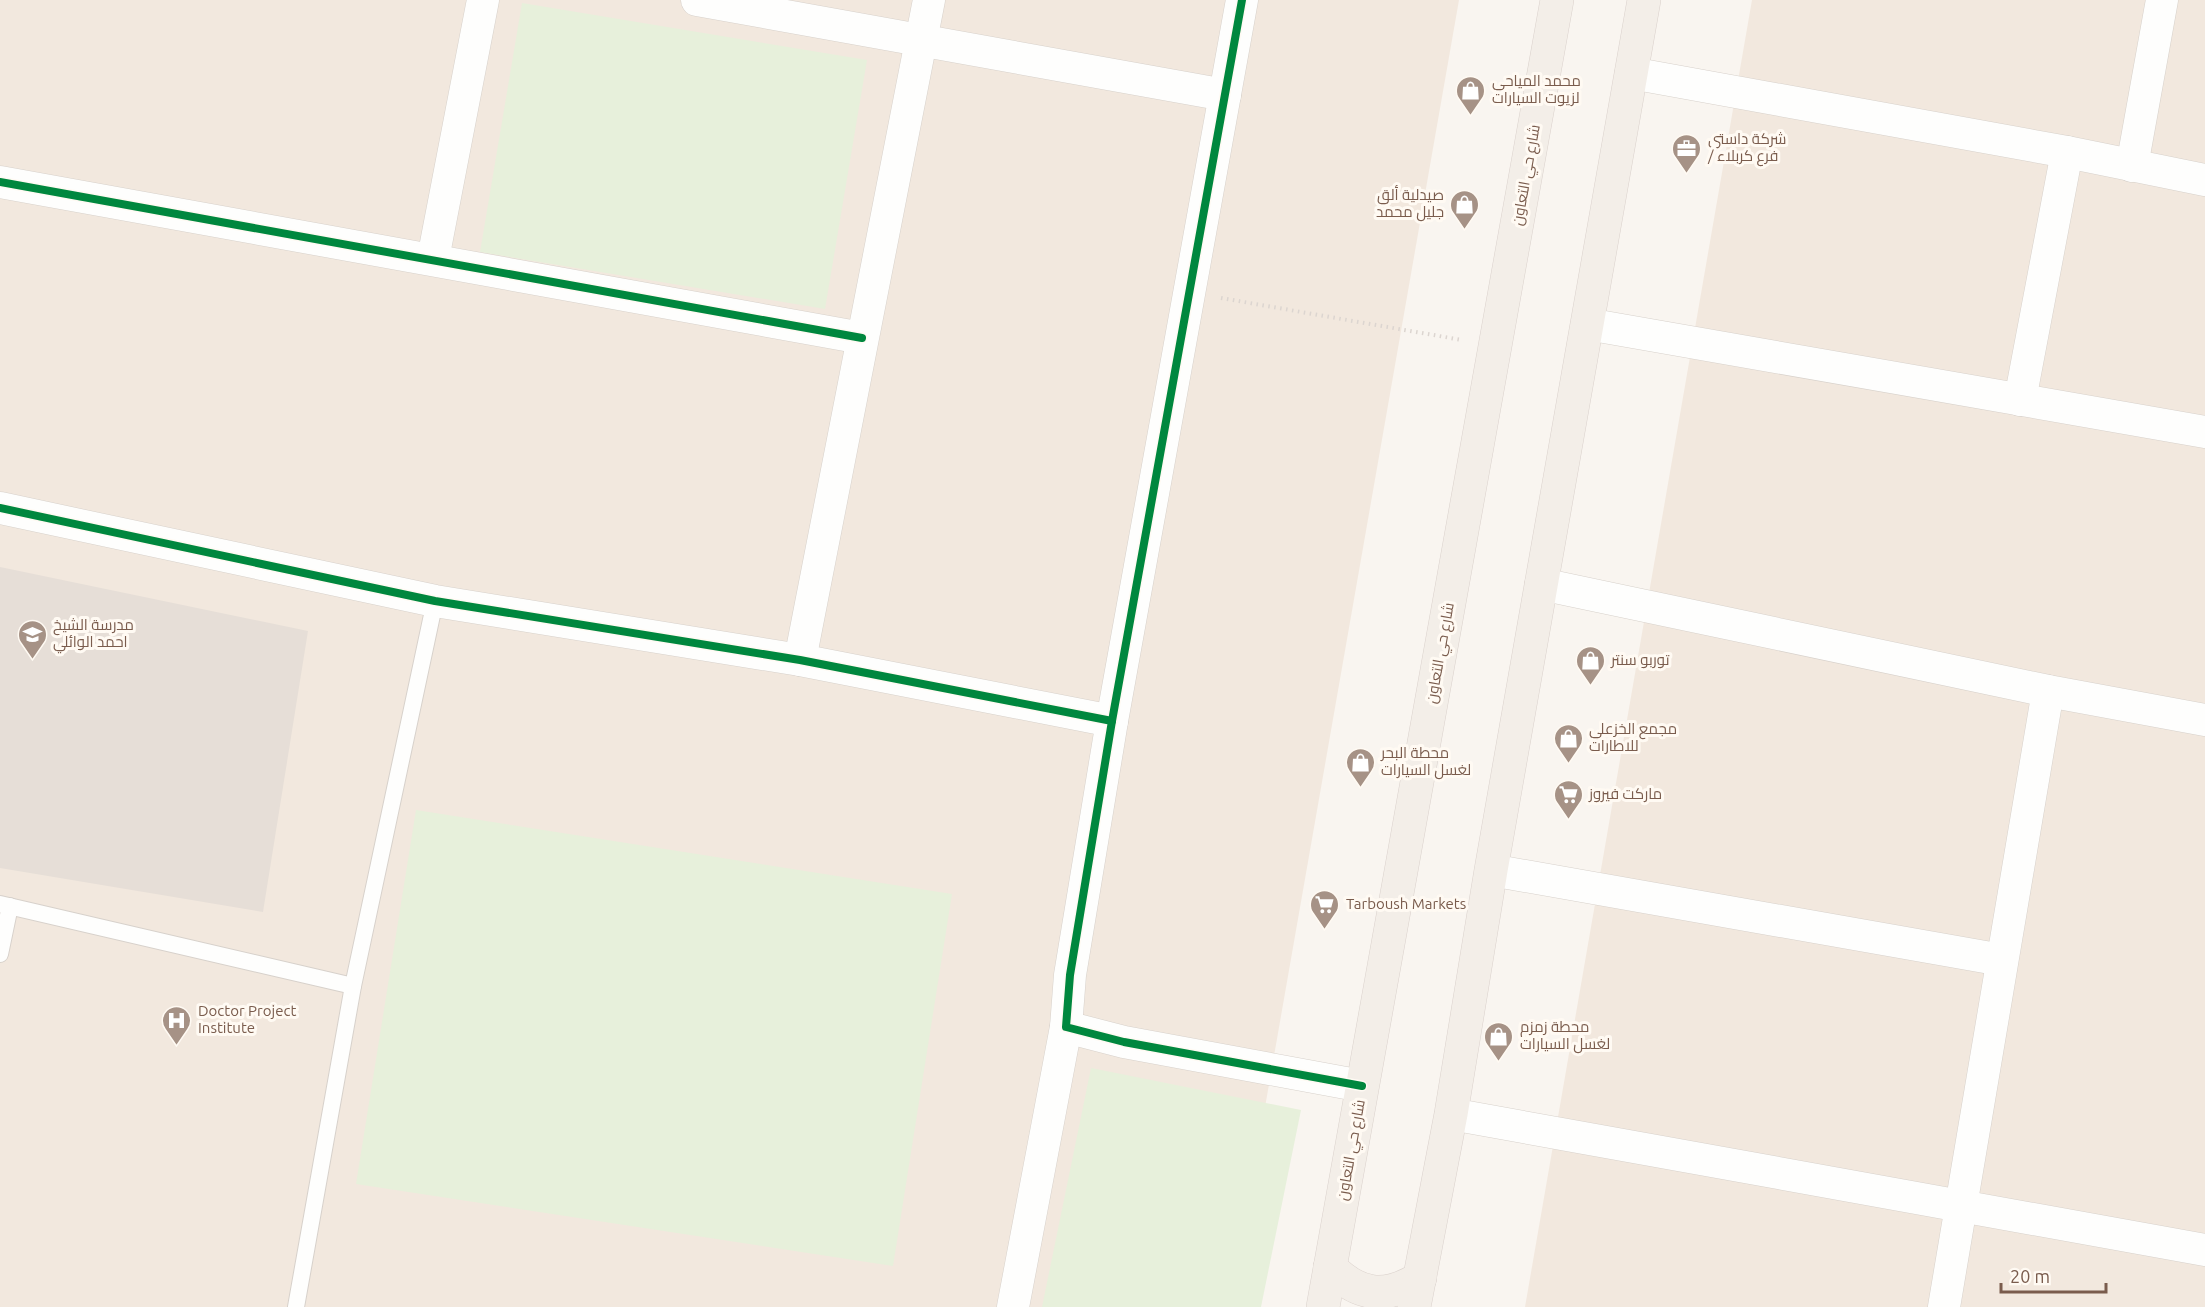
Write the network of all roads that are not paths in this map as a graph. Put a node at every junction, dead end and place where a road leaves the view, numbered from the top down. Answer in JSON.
{"nodes":[{"id":1,"x":483,"y":0,"type":"edge"},
{"id":2,"x":697,"y":0,"type":"edge"},
{"id":3,"x":928,"y":0,"type":"edge"},
{"id":4,"x":1242,"y":0,"type":"edge"},
{"id":5,"x":1557,"y":0,"type":"edge"},
{"id":6,"x":1644,"y":0,"type":"edge"},
{"id":7,"x":2162,"y":0,"type":"edge"},
{"id":8,"x":921,"y":40,"type":"junction"},
{"id":9,"x":1631,"y":73,"type":"junction"},
{"id":10,"x":1225,"y":94,"type":"junction"},
{"id":11,"x":2067,"y":153,"type":"junction"},
{"id":12,"x":2132,"y":166,"type":"junction"},
{"id":13,"x":2205,"y":180,"type":"edge"},
{"id":14,"x":0,"y":182,"type":"edge"},
{"id":15,"x":433,"y":259,"type":"junction"},
{"id":16,"x":1587,"y":324,"type":"junction"},
{"id":17,"x":862,"y":338,"type":"junction"},
{"id":18,"x":2020,"y":399,"type":"junction"},
{"id":19,"x":2205,"y":432,"type":"edge"},
{"id":20,"x":0,"y":508,"type":"edge"},
{"id":21,"x":1541,"y":584,"type":"junction"},
{"id":22,"x":435,"y":601,"type":"junction"},
{"id":23,"x":800,"y":660,"type":"junction"},
{"id":24,"x":2048,"y":692,"type":"junction"},
{"id":25,"x":2205,"y":720,"type":"edge"},
{"id":26,"x":1112,"y":722,"type":"junction"},
{"id":27,"x":1491,"y":870,"type":"junction"},
{"id":28,"x":5,"y":905,"type":"edge"},
{"id":29,"x":0,"y":954,"type":"edge"},
{"id":30,"x":2002,"y":960,"type":"junction"},
{"id":31,"x":353,"y":986,"type":"junction"},
{"id":32,"x":1066,"y":1027,"type":"junction"},
{"id":33,"x":1362,"y":1086,"type":"junction"},
{"id":34,"x":1451,"y":1114,"type":"junction"},
{"id":35,"x":1960,"y":1206,"type":"junction"},
{"id":36,"x":2205,"y":1250,"type":"edge"},
{"id":37,"x":1330,"y":1267,"type":"junction"},
{"id":38,"x":1417,"y":1293,"type":"edge"},
{"id":39,"x":296,"y":1307,"type":"edge"},
{"id":40,"x":1013,"y":1307,"type":"edge"},
{"id":41,"x":1323,"y":1307,"type":"edge"},
{"id":42,"x":1944,"y":1307,"type":"edge"}],
"edges":[{"from":1,"to":15,"type":"street"},
{"from":2,"to":8,"type":"street"},
{"from":3,"to":8,"type":"street"},
{"from":4,"to":10,"type":"street"},
{"from":5,"to":33,"type":"main road","name":"شارع حي التعاون"},
{"from":6,"to":9,"type":"main road"},
{"from":7,"to":12,"type":"street"},
{"from":8,"to":10,"type":"street"},
{"from":8,"to":17,"type":"street"},
{"from":9,"to":11,"type":"street"},
{"from":9,"to":16,"type":"main road"},
{"from":10,"to":26,"type":"street"},
{"from":11,"to":12,"type":"street"},
{"from":11,"to":18,"type":"street"},
{"from":12,"to":13,"type":"street"},
{"from":14,"to":15,"type":"street"},
{"from":15,"to":17,"type":"street"},
{"from":16,"to":18,"type":"street"},
{"from":16,"to":21,"type":"main road"},
{"from":17,"to":23,"type":"street"},
{"from":18,"to":19,"type":"street"},
{"from":20,"to":22,"type":"street"},
{"from":21,"to":24,"type":"street"},
{"from":21,"to":27,"type":"main road"},
{"from":22,"to":23,"type":"street"},
{"from":22,"to":31,"type":"lane"},
{"from":23,"to":26,"type":"street"},
{"from":24,"to":25,"type":"street"},
{"from":24,"to":30,"type":"street"},
{"from":26,"to":32,"type":"street"},
{"from":27,"to":30,"type":"street"},
{"from":27,"to":34,"type":"main road"},
{"from":28,"to":29,"type":"lane"},
{"from":28,"to":31,"type":"lane"},
{"from":30,"to":35,"type":"street"},
{"from":31,"to":39,"type":"lane"},
{"from":32,"to":33,"type":"street"},
{"from":32,"to":40,"type":"street"},
{"from":33,"to":37,"type":"main road","name":"شارع حي التعاون"},
{"from":34,"to":35,"type":"street"},
{"from":34,"to":38,"type":"main road"},
{"from":35,"to":36,"type":"street"},
{"from":35,"to":42,"type":"street"},
{"from":37,"to":38,"type":"main road"},
{"from":37,"to":41,"type":"main road","name":"شارع حي التعاون"}]}
